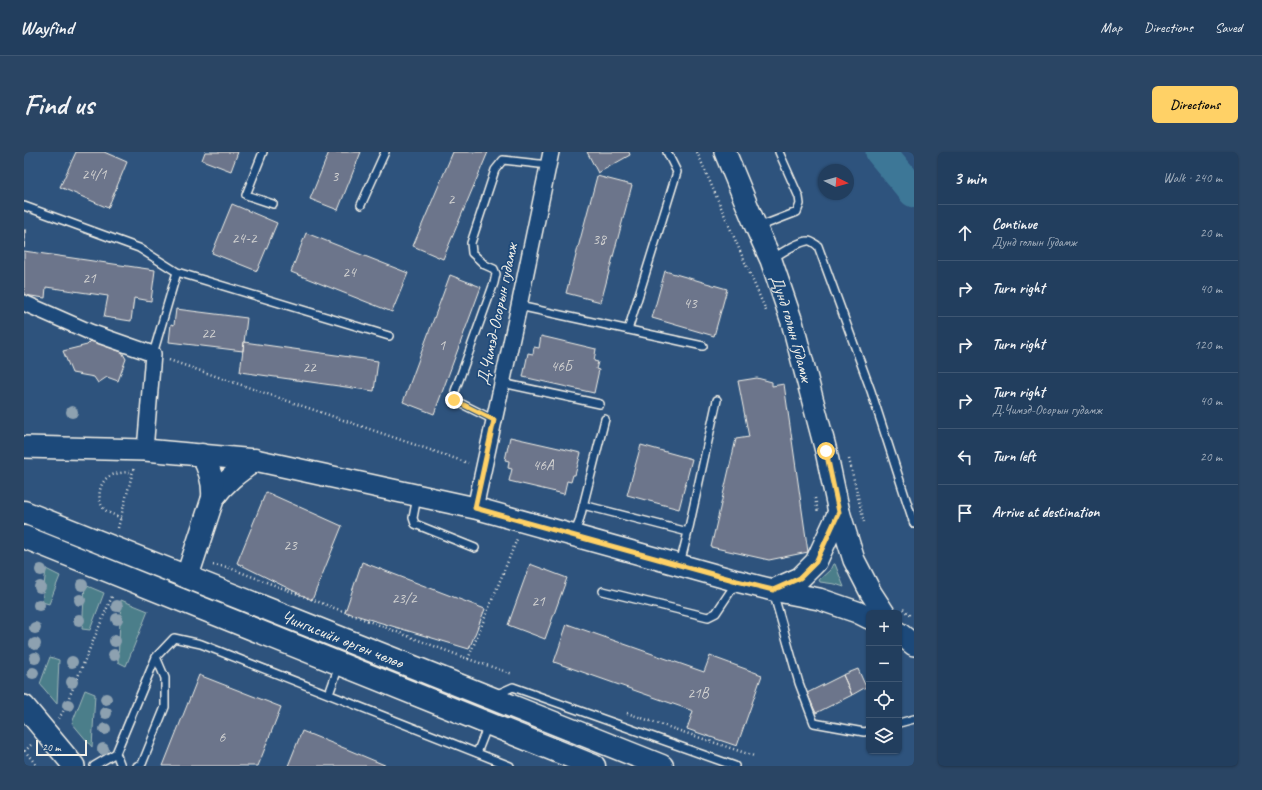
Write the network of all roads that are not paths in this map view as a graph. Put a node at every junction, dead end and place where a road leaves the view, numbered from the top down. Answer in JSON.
{"nodes":[{"id":1,"x":263,"y":152,"type":"edge"},
{"id":2,"x":385,"y":152,"type":"edge"},
{"id":3,"x":667,"y":152,"type":"edge"},
{"id":4,"x":725,"y":152,"type":"edge"},
{"id":5,"x":779,"y":152,"type":"edge"},
{"id":6,"x":550,"y":158,"type":"edge"},
{"id":7,"x":272,"y":204,"type":"dead end"},
{"id":8,"x":361,"y":205,"type":"dead end"},
{"id":9,"x":24,"y":206,"type":"edge"},
{"id":10,"x":756,"y":227,"type":"junction"},
{"id":11,"x":771,"y":260,"type":"junction"},
{"id":12,"x":177,"y":272,"type":"junction"},
{"id":13,"x":24,"y":303,"type":"edge"},
{"id":14,"x":519,"y":306,"type":"junction"},
{"id":15,"x":628,"y":330,"type":"junction"},
{"id":16,"x":389,"y":336,"type":"dead end"},
{"id":17,"x":703,"y":346,"type":"dead end"},
{"id":18,"x":153,"y":354,"type":"junction"},
{"id":19,"x":502,"y":383,"type":"junction"},
{"id":20,"x":717,"y":400,"type":"dead end"},
{"id":21,"x":600,"y":404,"type":"dead end"},
{"id":22,"x":605,"y":419,"type":"dead end"},
{"id":23,"x":494,"y":420,"type":"junction"},
{"id":24,"x":24,"y":447,"type":"edge"},
{"id":25,"x":145,"y":450,"type":"junction"},
{"id":26,"x":202,"y":456,"type":"junction"},
{"id":27,"x":255,"y":460,"type":"junction"},
{"id":28,"x":417,"y":495,"type":"junction"},
{"id":29,"x":213,"y":498,"type":"junction"},
{"id":30,"x":583,"y":505,"type":"junction"},
{"id":31,"x":475,"y":508,"type":"junction"},
{"id":32,"x":24,"y":512,"type":"edge"},
{"id":33,"x":839,"y":512,"type":"junction"},
{"id":34,"x":914,"y":524,"type":"edge"},
{"id":35,"x":688,"y":532,"type":"junction"},
{"id":36,"x":573,"y":536,"type":"junction"},
{"id":37,"x":24,"y":537,"type":"edge"},
{"id":38,"x":475,"y":548,"type":"dead end"},
{"id":39,"x":679,"y":565,"type":"junction"},
{"id":40,"x":189,"y":569,"type":"junction"},
{"id":41,"x":737,"y":581,"type":"junction"},
{"id":42,"x":773,"y":590,"type":"junction"},
{"id":43,"x":603,"y":591,"type":"dead end"},
{"id":44,"x":882,"y":610,"type":"edge"},
{"id":45,"x":866,"y":616,"type":"edge"},
{"id":46,"x":902,"y":635,"type":"edge"},
{"id":47,"x":914,"y":645,"type":"edge"},
{"id":48,"x":156,"y":657,"type":"junction"},
{"id":49,"x":340,"y":664,"type":"junction"},
{"id":50,"x":329,"y":694,"type":"junction"},
{"id":51,"x":489,"y":697,"type":"junction"},
{"id":52,"x":24,"y":706,"type":"edge"},
{"id":53,"x":914,"y":719,"type":"edge"},
{"id":54,"x":902,"y":722,"type":"edge"},
{"id":55,"x":488,"y":724,"type":"junction"},
{"id":56,"x":866,"y":732,"type":"edge"},
{"id":57,"x":116,"y":753,"type":"junction"},
{"id":58,"x":477,"y":753,"type":"junction"},
{"id":59,"x":74,"y":766,"type":"edge"},
{"id":60,"x":94,"y":766,"type":"edge"},
{"id":61,"x":121,"y":766,"type":"edge"},
{"id":62,"x":137,"y":766,"type":"edge"},
{"id":63,"x":510,"y":766,"type":"edge"},
{"id":64,"x":594,"y":766,"type":"edge"},
{"id":65,"x":662,"y":766,"type":"edge"},
{"id":66,"x":735,"y":766,"type":"edge"}],
"edges":[{"from":1,"to":7,"type":"lane"},
{"from":2,"to":8,"type":"lane"},
{"from":3,"to":15,"type":"lane"},
{"from":4,"to":10,"type":"main road","name":"Дунд голын Гудамж"},
{"from":5,"to":10,"type":"lane"},
{"from":6,"to":14,"type":"street","name":"Д.Чимэд-Осорын гудамж"},
{"from":6,"to":23,"type":"lane"},
{"from":9,"to":12,"type":"lane"},
{"from":10,"to":11,"type":"main road","name":"Дунд голын Гудамж"},
{"from":11,"to":33,"type":"main road","name":"Дунд голын Гудамж"},
{"from":11,"to":34,"type":"lane"},
{"from":12,"to":16,"type":"lane"},
{"from":12,"to":18,"type":"lane"},
{"from":13,"to":18,"type":"street"},
{"from":14,"to":15,"type":"lane"},
{"from":14,"to":19,"type":"street","name":"Д.Чимэд-Осорын гудамж"},
{"from":15,"to":17,"type":"lane"},
{"from":18,"to":25,"type":"street"},
{"from":19,"to":21,"type":"lane"},
{"from":19,"to":23,"type":"street","name":"Д.Чимэд-Осорын гудамж"},
{"from":20,"to":35,"type":"lane"},
{"from":22,"to":30,"type":"lane"},
{"from":23,"to":31,"type":"street","name":"Д.Чимэд-Осорын гудамж"},
{"from":24,"to":25,"type":"main road"},
{"from":25,"to":26,"type":"main road"},
{"from":26,"to":27,"type":"main road"},
{"from":26,"to":29,"type":"highway"},
{"from":27,"to":28,"type":"main road"},
{"from":27,"to":29,"type":"highway"},
{"from":28,"to":31,"type":"main road"},
{"from":28,"to":38,"type":"lane"},
{"from":29,"to":40,"type":"highway"},
{"from":30,"to":35,"type":"lane"},
{"from":30,"to":36,"type":"lane"},
{"from":31,"to":36,"type":"main road"},
{"from":32,"to":40,"type":"highway","name":"Чингисийн өргөн чөлөө"},
{"from":33,"to":42,"type":"main road"},
{"from":33,"to":44,"type":"main road","name":"Дунд голын Гудамж"},
{"from":35,"to":39,"type":"lane"},
{"from":36,"to":39,"type":"main road"},
{"from":37,"to":49,"type":"highway","name":"Чингисийн өргөн чөлөө"},
{"from":39,"to":41,"type":"main road"},
{"from":40,"to":51,"type":"highway","name":"Чингисийн өргөн чөлөө"},
{"from":41,"to":42,"type":"main road"},
{"from":41,"to":43,"type":"lane"},
{"from":42,"to":45,"type":"main road"},
{"from":42,"to":56,"type":"lane"},
{"from":46,"to":47,"type":"main road"},
{"from":48,"to":50,"type":"lane"},
{"from":48,"to":57,"type":"lane"},
{"from":48,"to":62,"type":"lane"},
{"from":49,"to":50,"type":"lane"},
{"from":49,"to":55,"type":"highway","name":"Чингисийн өргөн чөлөө"},
{"from":50,"to":58,"type":"lane"},
{"from":51,"to":65,"type":"highway","name":"Чингисийн өргөн чөлөө"},
{"from":51,"to":66,"type":"lane"},
{"from":52,"to":59,"type":"main road"},
{"from":53,"to":54,"type":"lane"},
{"from":55,"to":58,"type":"lane"},
{"from":55,"to":64,"type":"highway","name":"Чингисийн өргөн чөлөө"},
{"from":57,"to":60,"type":"lane"},
{"from":57,"to":61,"type":"lane"},
{"from":58,"to":63,"type":"lane"}]}
